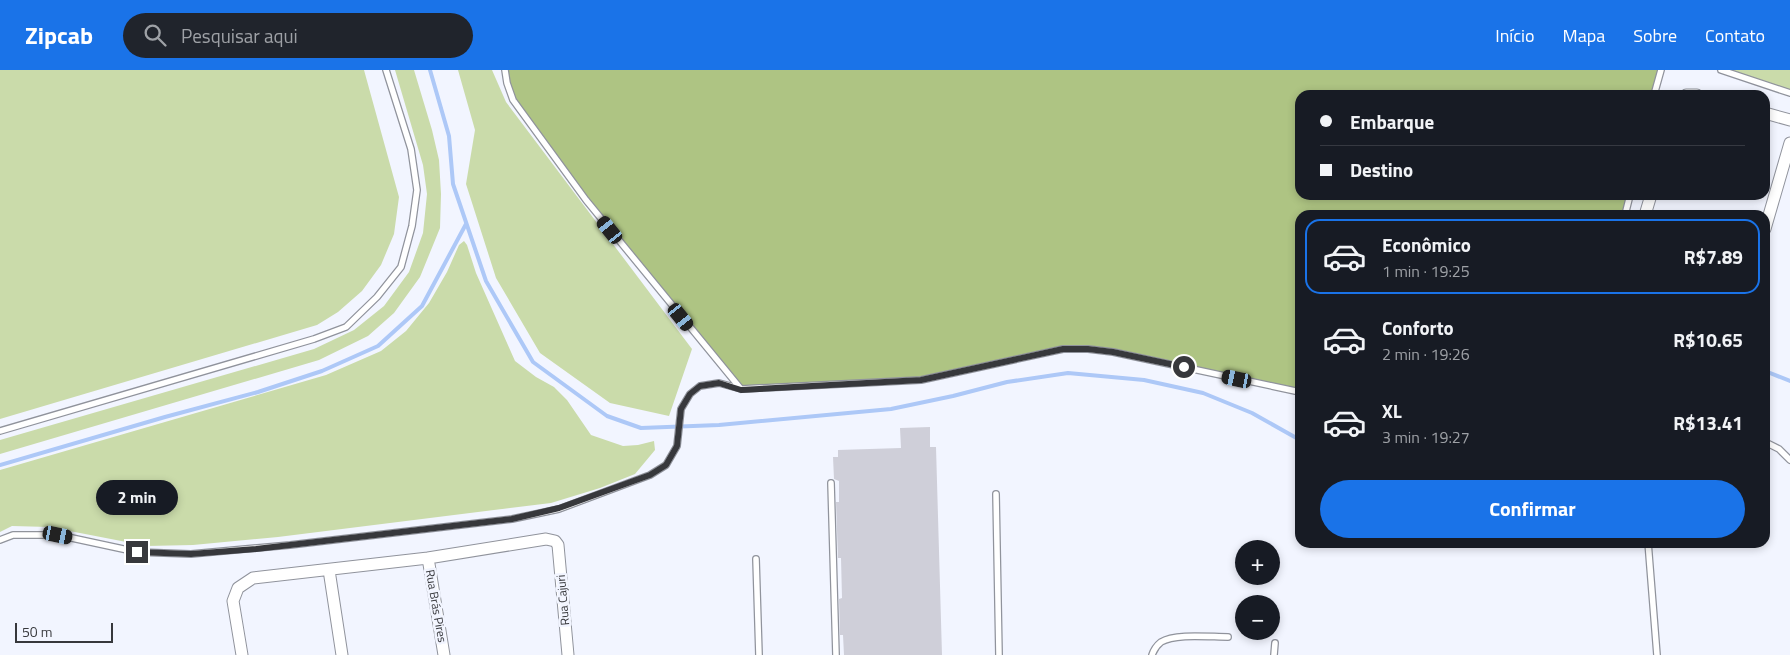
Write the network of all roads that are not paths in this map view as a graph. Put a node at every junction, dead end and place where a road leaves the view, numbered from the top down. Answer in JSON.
{"nodes":[{"id":1,"x":386,"y":70,"type":"edge"},
{"id":2,"x":505,"y":70,"type":"edge"},
{"id":3,"x":1661,"y":70,"type":"edge"},
{"id":4,"x":1721,"y":70,"type":"edge"},
{"id":5,"x":1655,"y":90,"type":"edge"},
{"id":6,"x":1790,"y":92,"type":"edge"},
{"id":7,"x":1770,"y":114,"type":"edge"},
{"id":8,"x":1790,"y":120,"type":"edge"},
{"id":9,"x":1790,"y":143,"type":"edge"},
{"id":10,"x":1770,"y":212,"type":"edge"},
{"id":11,"x":741,"y":390,"type":"junction"},
{"id":12,"x":1295,"y":391,"type":"edge"},
{"id":13,"x":0,"y":431,"type":"edge"},
{"id":14,"x":1770,"y":444,"type":"edge"},
{"id":15,"x":1790,"y":460,"type":"edge"},
{"id":16,"x":831,"y":483,"type":"dead end"},
{"id":17,"x":996,"y":494,"type":"dead end"},
{"id":18,"x":0,"y":540,"type":"edge"},
{"id":19,"x":1648,"y":548,"type":"edge"},
{"id":20,"x":428,"y":558,"type":"junction"},
{"id":21,"x":756,"y":559,"type":"dead end"},
{"id":22,"x":329,"y":570,"type":"junction"},
{"id":23,"x":1228,"y":637,"type":"dead end"},
{"id":24,"x":1274,"y":643,"type":"dead end"},
{"id":25,"x":242,"y":655,"type":"edge"},
{"id":26,"x":342,"y":655,"type":"edge"},
{"id":27,"x":444,"y":655,"type":"edge"},
{"id":28,"x":568,"y":655,"type":"edge"},
{"id":29,"x":759,"y":655,"type":"edge"},
{"id":30,"x":836,"y":655,"type":"edge"},
{"id":31,"x":999,"y":655,"type":"edge"},
{"id":32,"x":1152,"y":655,"type":"edge"},
{"id":33,"x":1274,"y":655,"type":"edge"},
{"id":34,"x":1657,"y":655,"type":"edge"}],
"edges":[{"from":1,"to":13,"type":"lane"},
{"from":2,"to":11,"type":"lane"},
{"from":3,"to":5,"type":"lane"},
{"from":4,"to":6,"type":"lane"},
{"from":7,"to":8,"type":"street"},
{"from":9,"to":10,"type":"street"},
{"from":11,"to":12,"type":"lane"},
{"from":11,"to":18,"type":"lane"},
{"from":14,"to":15,"type":"lane"},
{"from":16,"to":30,"type":"lane"},
{"from":17,"to":31,"type":"lane"},
{"from":19,"to":34,"type":"lane"},
{"from":20,"to":22,"type":"street"},
{"from":20,"to":27,"type":"street","name":"Rua Brás Pires"},
{"from":20,"to":28,"type":"street","name":"Rua Cajuri"},
{"from":21,"to":29,"type":"lane"},
{"from":22,"to":25,"type":"street"},
{"from":22,"to":26,"type":"street"},
{"from":23,"to":32,"type":"lane"},
{"from":24,"to":33,"type":"lane"}]}
